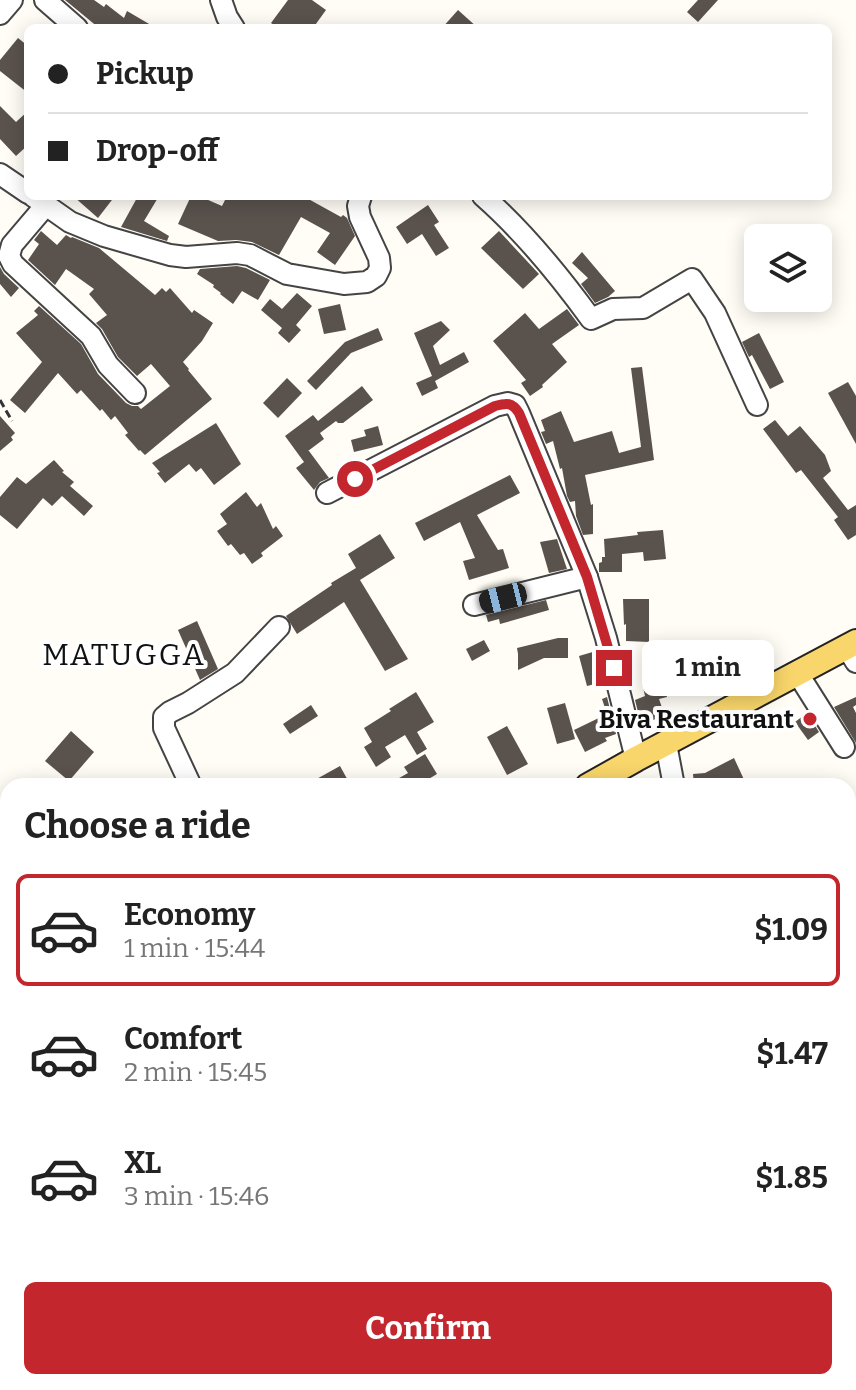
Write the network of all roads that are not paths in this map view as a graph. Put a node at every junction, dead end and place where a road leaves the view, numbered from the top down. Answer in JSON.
{"nodes":[{"id":1,"x":12,"y":0,"type":"edge"},
{"id":2,"x":45,"y":0,"type":"edge"},
{"id":3,"x":221,"y":0,"type":"edge"},
{"id":4,"x":0,"y":14,"type":"edge"},
{"id":5,"x":72,"y":24,"type":"edge"},
{"id":6,"x":231,"y":24,"type":"edge"},
{"id":7,"x":0,"y":174,"type":"edge"},
{"id":8,"x":24,"y":190,"type":"edge"},
{"id":9,"x":35,"y":200,"type":"edge"},
{"id":10,"x":39,"y":200,"type":"edge"},
{"id":11,"x":354,"y":200,"type":"edge"},
{"id":12,"x":487,"y":200,"type":"edge"},
{"id":13,"x":135,"y":393,"type":"dead end"},
{"id":14,"x":757,"y":405,"type":"dead end"},
{"id":15,"x":327,"y":493,"type":"dead end"},
{"id":16,"x":587,"y":577,"type":"junction"},
{"id":17,"x":474,"y":605,"type":"dead end"},
{"id":18,"x":279,"y":627,"type":"dead end"},
{"id":19,"x":853,"y":651,"type":"edge"},
{"id":20,"x":798,"y":674,"type":"junction"},
{"id":21,"x":666,"y":744,"type":"junction"},
{"id":22,"x":844,"y":747,"type":"dead end"},
{"id":23,"x":636,"y":759,"type":"junction"},
{"id":24,"x":187,"y":778,"type":"edge"},
{"id":25,"x":602,"y":778,"type":"edge"},
{"id":26,"x":672,"y":778,"type":"edge"}],
"edges":[{"from":1,"to":4,"type":"street"},
{"from":2,"to":5,"type":"street"},
{"from":3,"to":6,"type":"street"},
{"from":7,"to":8,"type":"street"},
{"from":9,"to":13,"type":"street"},
{"from":10,"to":11,"type":"street"},
{"from":12,"to":14,"type":"street"},
{"from":15,"to":16,"type":"street"},
{"from":16,"to":17,"type":"street"},
{"from":16,"to":23,"type":"street"},
{"from":18,"to":24,"type":"street"},
{"from":19,"to":20,"type":"main road"},
{"from":20,"to":21,"type":"main road"},
{"from":20,"to":22,"type":"street"},
{"from":21,"to":23,"type":"main road"},
{"from":21,"to":26,"type":"street"},
{"from":23,"to":25,"type":"main road"}]}
